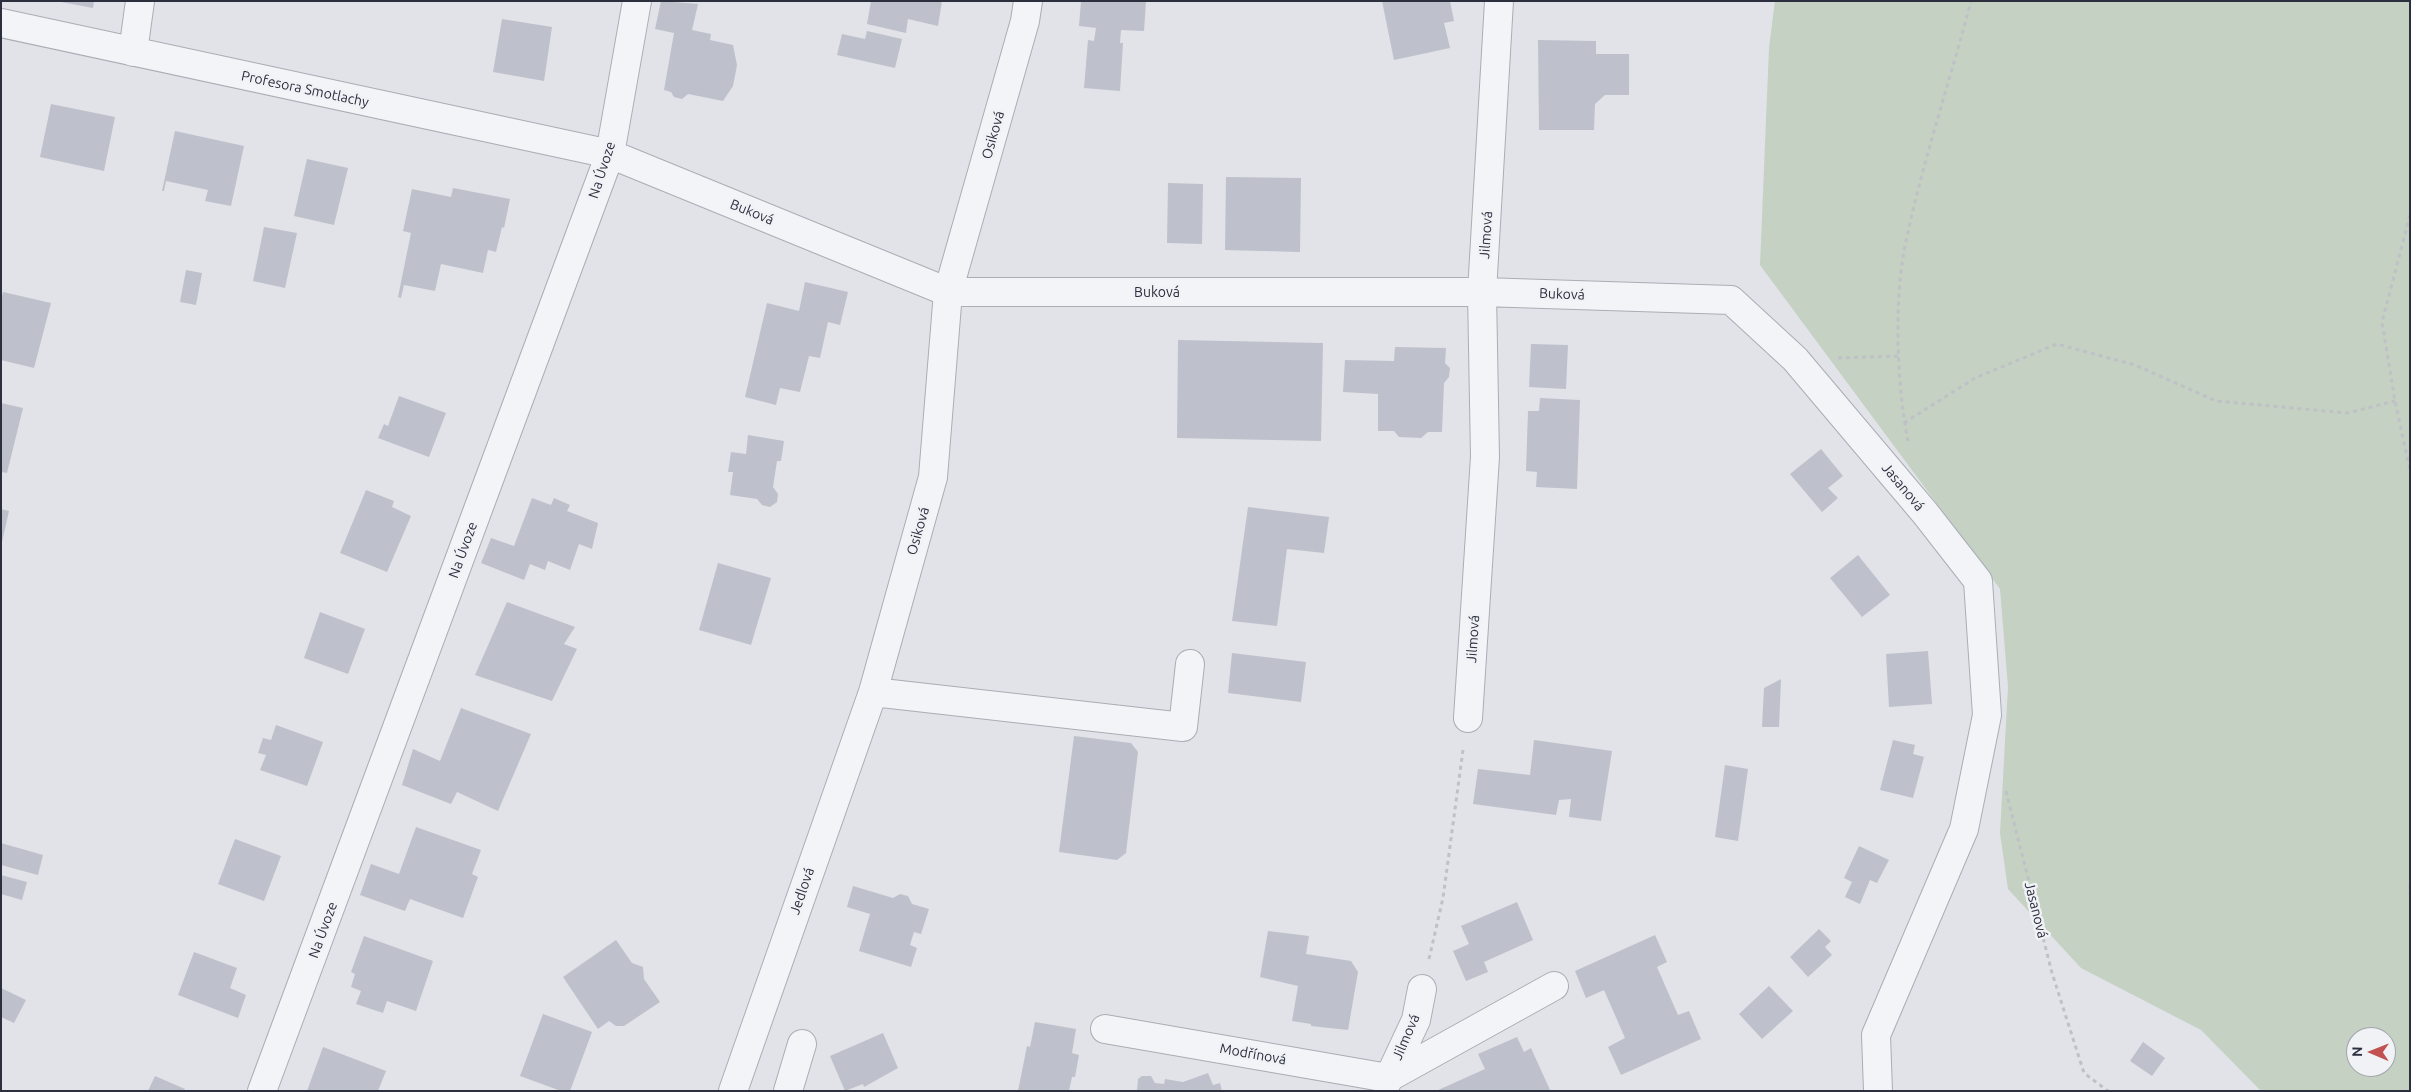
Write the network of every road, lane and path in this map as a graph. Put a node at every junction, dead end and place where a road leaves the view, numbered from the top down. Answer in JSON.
{"nodes":[{"id":1,"x":140,"y":1,"type":"edge"},
{"id":2,"x":637,"y":1,"type":"edge"},
{"id":3,"x":1028,"y":1,"type":"edge"},
{"id":4,"x":1499,"y":1,"type":"edge"},
{"id":5,"x":1971,"y":1,"type":"edge"},
{"id":6,"x":1,"y":23,"type":"edge"},
{"id":7,"x":133,"y":52,"type":"junction"},
{"id":8,"x":610,"y":154,"type":"junction"},
{"id":9,"x":2410,"y":215,"type":"edge"},
{"id":10,"x":948,"y":292,"type":"junction"},
{"id":11,"x":1482,"y":292,"type":"junction"},
{"id":12,"x":1731,"y":300,"type":"joint"},
{"id":13,"x":1900,"y":356,"type":"junction"},
{"id":14,"x":1795,"y":360,"type":"junction"},
{"id":15,"x":2395,"y":401,"type":"junction"},
{"id":16,"x":1904,"y":423,"type":"junction"},
{"id":17,"x":1908,"y":442,"type":"dead end"},
{"id":18,"x":2410,"y":470,"type":"edge"},
{"id":19,"x":1190,"y":664,"type":"dead end"},
{"id":20,"x":873,"y":692,"type":"junction"},
{"id":21,"x":1468,"y":718,"type":"joint"},
{"id":22,"x":2004,"y":782,"type":"dead end"},
{"id":23,"x":2410,"y":885,"type":"edge"},
{"id":24,"x":2410,"y":895,"type":"edge"},
{"id":25,"x":1554,"y":986,"type":"dead end"},
{"id":26,"x":1422,"y":989,"type":"joint"},
{"id":27,"x":1105,"y":1029,"type":"dead end"},
{"id":28,"x":802,"y":1044,"type":"dead end"},
{"id":29,"x":1387,"y":1084,"type":"edge"},
{"id":30,"x":742,"y":1088,"type":"edge"},
{"id":31,"x":262,"y":1091,"type":"edge"},
{"id":32,"x":788,"y":1091,"type":"edge"},
{"id":33,"x":1878,"y":1091,"type":"edge"},
{"id":34,"x":2108,"y":1091,"type":"edge"}],
"edges":[{"from":1,"to":7,"type":"street"},
{"from":2,"to":8,"type":"street","name":"Na Úvoze"},
{"from":3,"to":10,"type":"street","name":"Osiková"},
{"from":4,"to":11,"type":"street","name":"Jilmová"},
{"from":5,"to":13,"type":"path"},
{"from":6,"to":7,"type":"street","name":"Profesora Smotlachy"},
{"from":7,"to":8,"type":"street","name":"Profesora Smotlachy"},
{"from":8,"to":10,"type":"street","name":"Buková"},
{"from":8,"to":31,"type":"street","name":"Na Úvoze"},
{"from":9,"to":15,"type":"path"},
{"from":10,"to":11,"type":"street","name":"Buková"},
{"from":10,"to":20,"type":"street","name":"Osiková"},
{"from":11,"to":12,"type":"street","name":"Buková"},
{"from":11,"to":21,"type":"street","name":"Jilmová"},
{"from":12,"to":14,"type":"street","name":"Jasanová"},
{"from":13,"to":14,"type":"path"},
{"from":13,"to":16,"type":"path"},
{"from":14,"to":33,"type":"street","name":"Jasanová"},
{"from":15,"to":16,"type":"path"},
{"from":15,"to":18,"type":"path"},
{"from":16,"to":17,"type":"path"},
{"from":19,"to":20,"type":"street"},
{"from":20,"to":30,"type":"street","name":"Jedlová"},
{"from":21,"to":26,"type":"path"},
{"from":22,"to":34,"type":"path","name":"Jasanová"},
{"from":23,"to":24,"type":"path"},
{"from":25,"to":29,"type":"street","name":"Jilmová"},
{"from":26,"to":29,"type":"street","name":"Jilmová"},
{"from":27,"to":29,"type":"street","name":"Modřínová"},
{"from":28,"to":32,"type":"street"}]}
